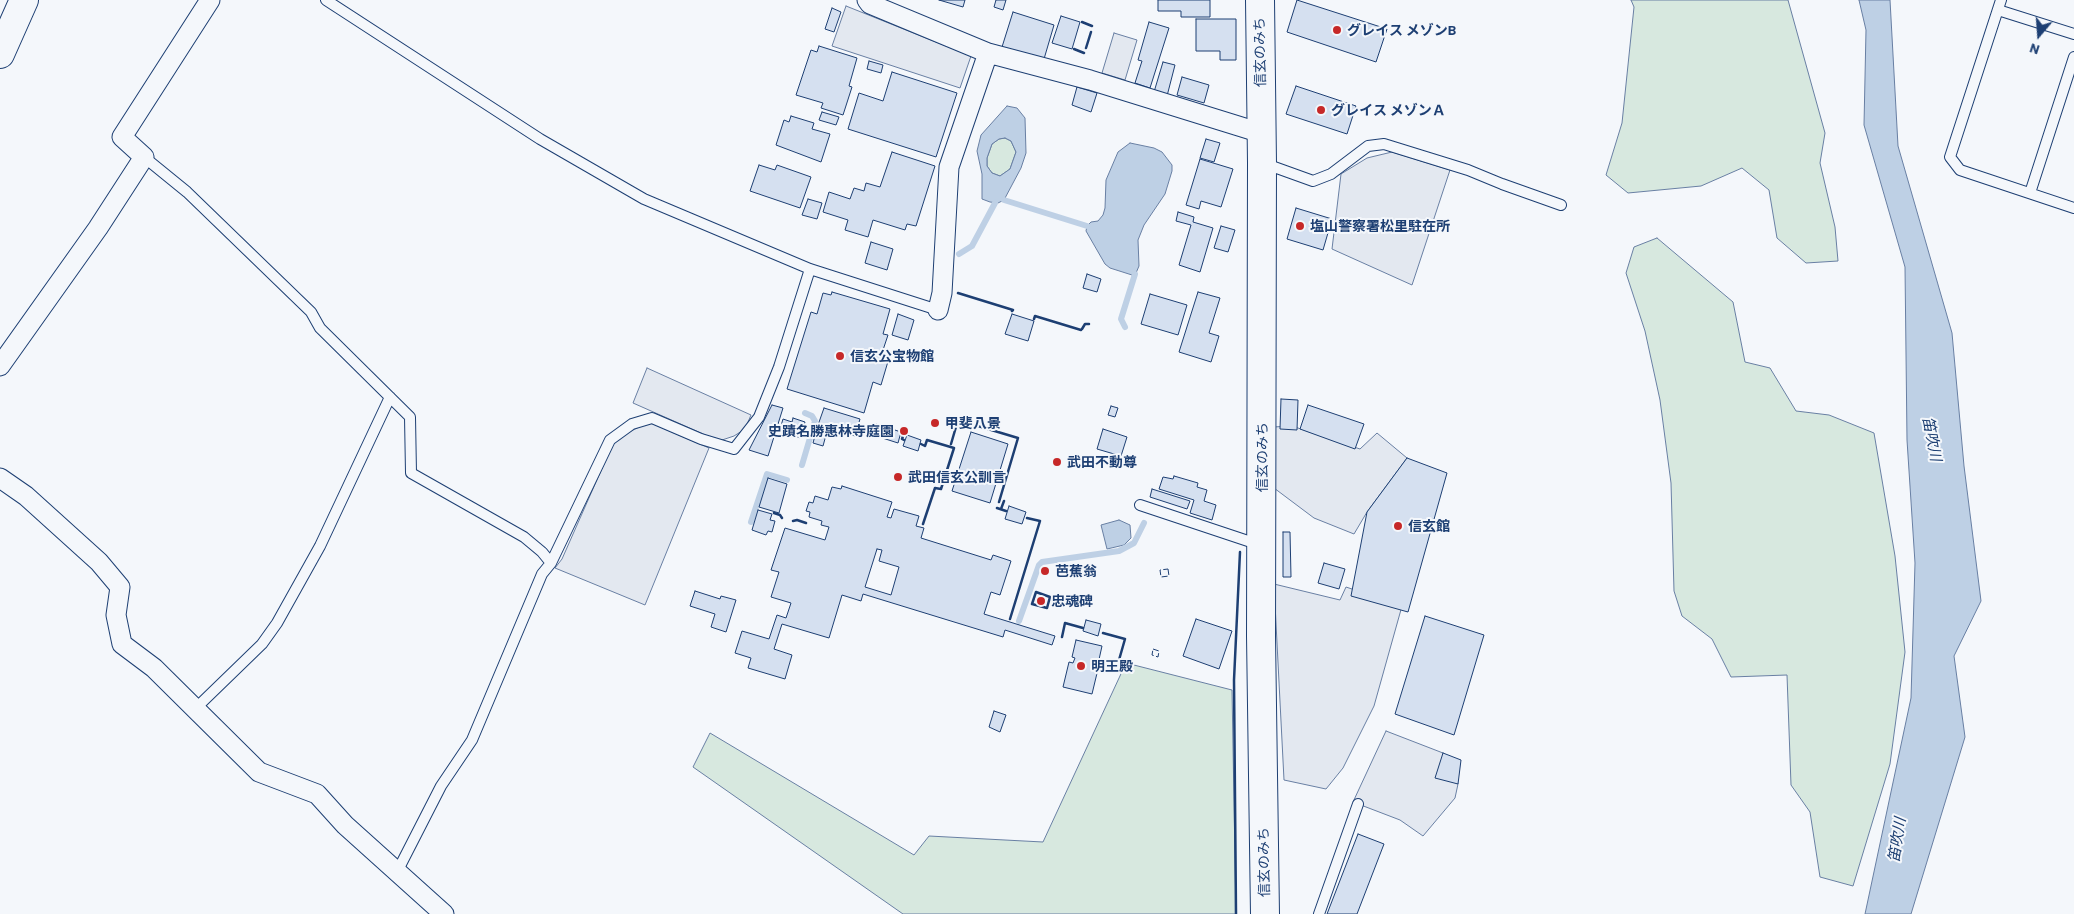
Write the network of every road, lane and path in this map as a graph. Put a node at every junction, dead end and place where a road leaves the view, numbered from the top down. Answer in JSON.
{"nodes":[{"id":1,"x":24,"y":0,"type":"edge"},
{"id":2,"x":210,"y":0,"type":"edge"},
{"id":3,"x":326,"y":0,"type":"edge"},
{"id":4,"x":866,"y":0,"type":"edge"},
{"id":5,"x":1260,"y":0,"type":"edge"},
{"id":6,"x":2000,"y":5,"type":"edge"},
{"id":7,"x":2074,"y":34,"type":"edge"},
{"id":8,"x":1,"y":46,"type":"edge"},
{"id":9,"x":988,"y":53,"type":"junction"},
{"id":10,"x":2074,"y":58,"type":"edge"},
{"id":11,"x":1261,"y":133,"type":"junction"},
{"id":12,"x":144,"y":157,"type":"junction"},
{"id":13,"x":1262,"y":163,"type":"junction"},
{"id":14,"x":2030,"y":193,"type":"junction"},
{"id":15,"x":1561,"y":205,"type":"dead end"},
{"id":16,"x":2074,"y":208,"type":"edge"},
{"id":17,"x":810,"y":269,"type":"junction"},
{"id":18,"x":938,"y":310,"type":"joint"},
{"id":19,"x":0,"y":366,"type":"edge"},
{"id":20,"x":390,"y":397,"type":"junction"},
{"id":21,"x":0,"y":478,"type":"edge"},
{"id":22,"x":1140,"y":505,"type":"dead end"},
{"id":23,"x":1261,"y":545,"type":"junction"},
{"id":24,"x":551,"y":563,"type":"junction"},
{"id":25,"x":195,"y":709,"type":"junction"},
{"id":26,"x":1358,"y":804,"type":"dead end"},
{"id":27,"x":397,"y":872,"type":"junction"},
{"id":28,"x":444,"y":914,"type":"edge"},
{"id":29,"x":1265,"y":914,"type":"edge"},
{"id":30,"x":1319,"y":914,"type":"edge"}],
"edges":[{"from":1,"to":8,"type":"main road"},
{"from":2,"to":12,"type":"street"},
{"from":3,"to":17,"type":"lane"},
{"from":4,"to":9,"type":"street"},
{"from":5,"to":11,"type":"main road","name":"信玄のみち"},
{"from":6,"to":7,"type":"lane"},
{"from":6,"to":14,"type":"lane"},
{"from":9,"to":11,"type":"street"},
{"from":9,"to":18,"type":"street"},
{"from":10,"to":14,"type":"lane"},
{"from":11,"to":13,"type":"main road","name":"信玄のみち"},
{"from":12,"to":19,"type":"street"},
{"from":12,"to":20,"type":"lane"},
{"from":13,"to":15,"type":"lane"},
{"from":13,"to":23,"type":"main road","name":"信玄のみち"},
{"from":14,"to":16,"type":"lane"},
{"from":17,"to":18,"type":"lane"},
{"from":17,"to":24,"type":"lane"},
{"from":20,"to":24,"type":"lane"},
{"from":20,"to":25,"type":"lane"},
{"from":21,"to":25,"type":"street"},
{"from":22,"to":23,"type":"lane"},
{"from":23,"to":29,"type":"main road","name":"信玄のみち"},
{"from":24,"to":27,"type":"lane"},
{"from":25,"to":27,"type":"street"},
{"from":26,"to":30,"type":"lane"},
{"from":27,"to":28,"type":"street"}]}
